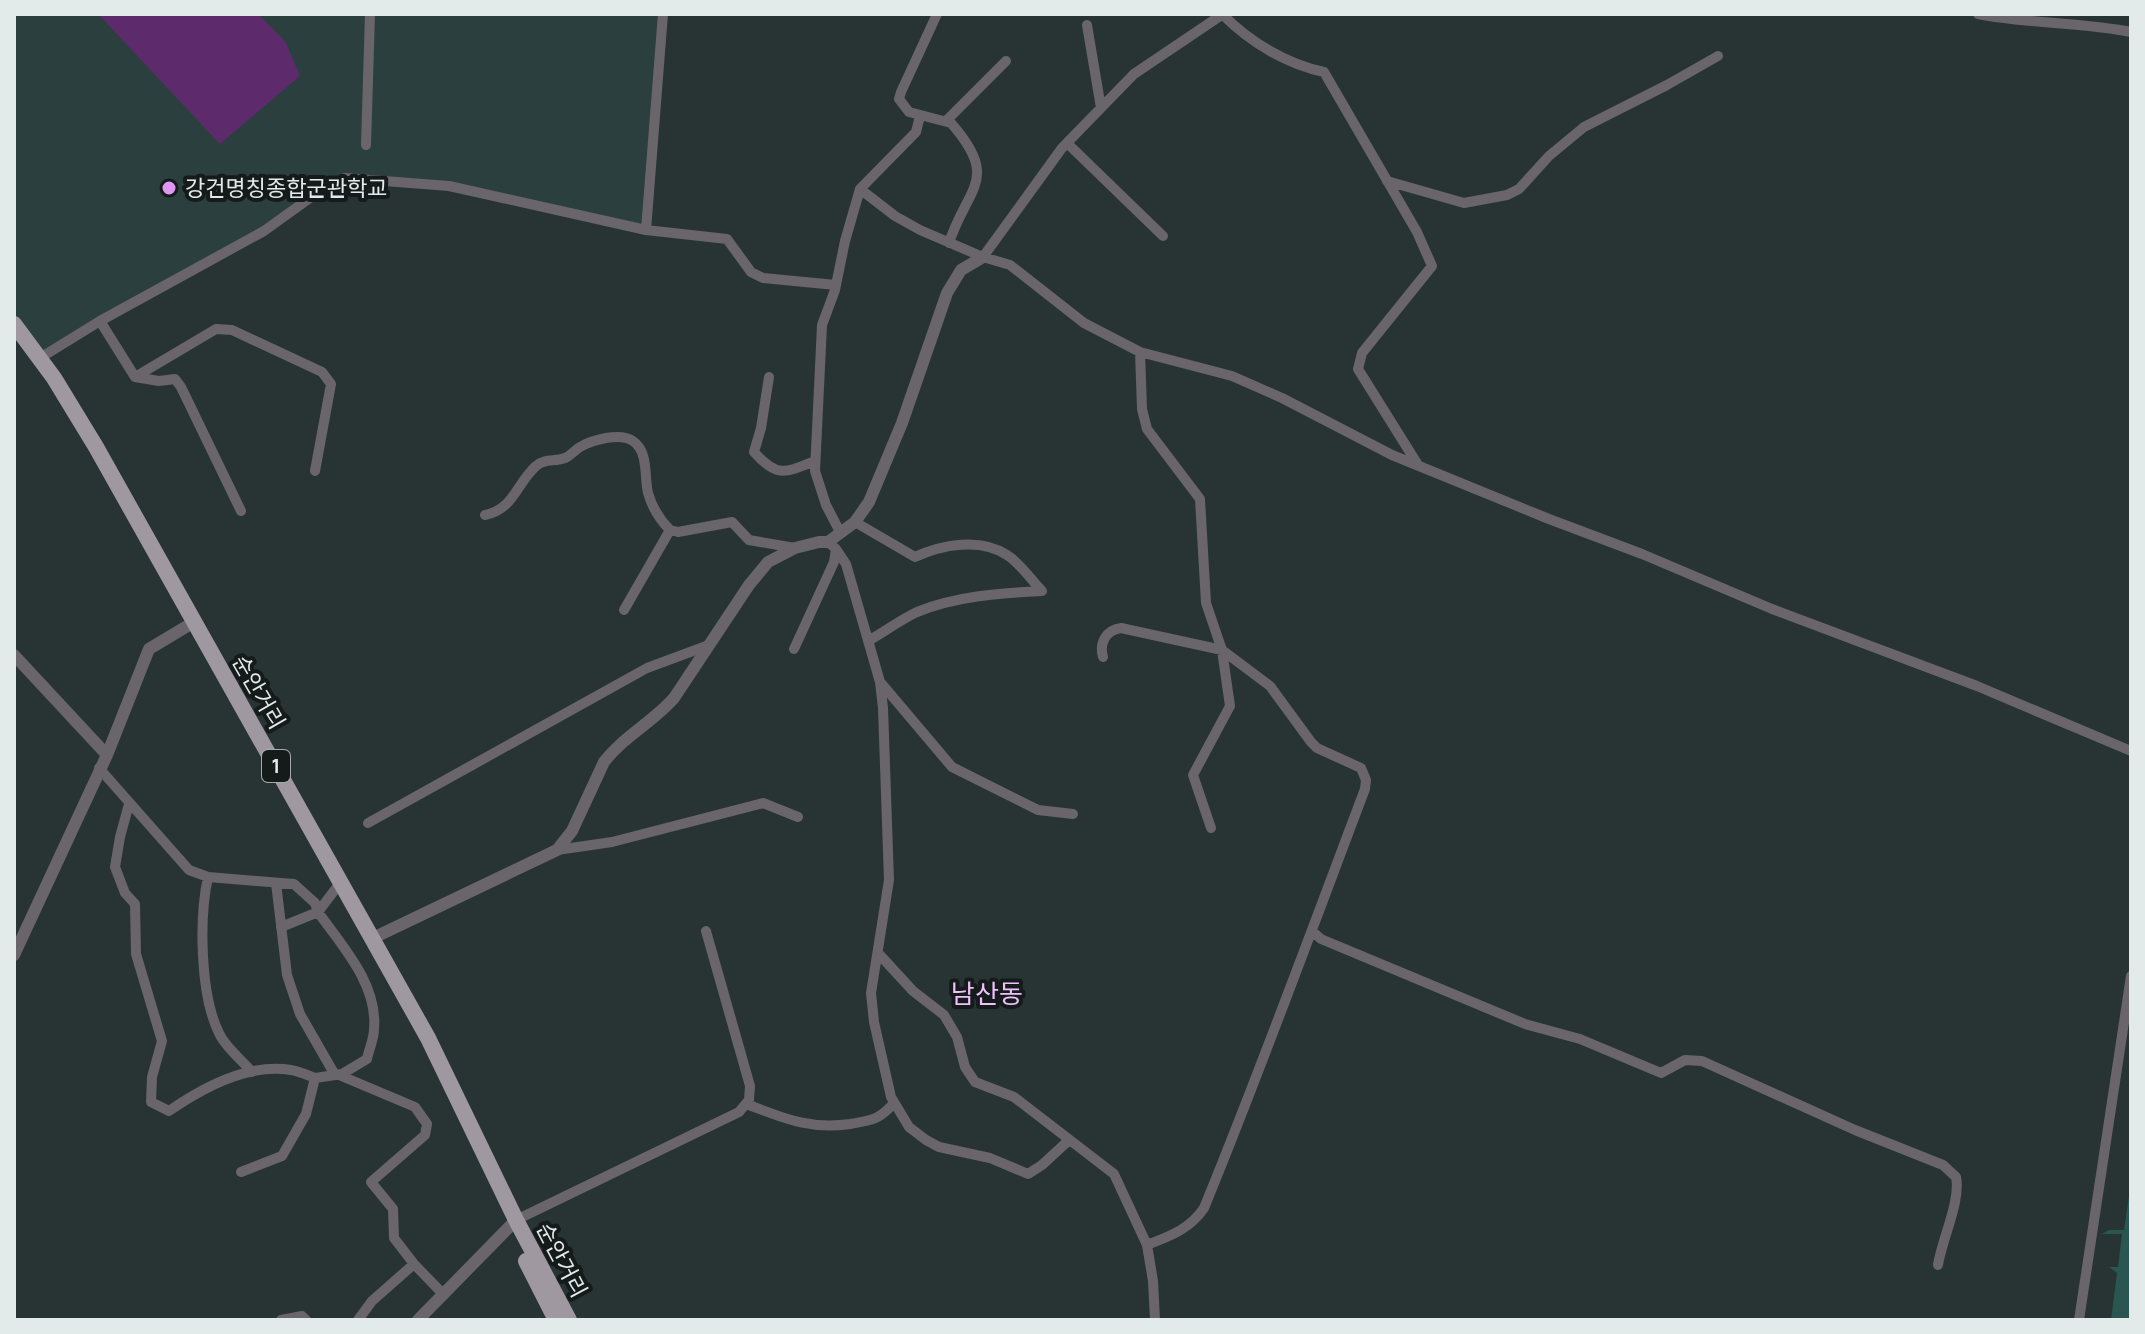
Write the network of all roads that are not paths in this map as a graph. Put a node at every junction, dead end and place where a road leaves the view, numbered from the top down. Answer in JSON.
{"nodes":[{"id":1,"x":370,"y":14,"type":"edge"},
{"id":2,"x":663,"y":14,"type":"edge"},
{"id":3,"x":937,"y":14,"type":"edge"},
{"id":4,"x":1223,"y":14,"type":"edge"},
{"id":5,"x":1238,"y":14,"type":"edge"},
{"id":6,"x":1978,"y":14,"type":"edge"},
{"id":7,"x":1087,"y":25,"type":"dead end"},
{"id":8,"x":2131,"y":32,"type":"edge"},
{"id":9,"x":1718,"y":56,"type":"dead end"},
{"id":10,"x":1006,"y":61,"type":"dead end"},
{"id":11,"x":1101,"y":108,"type":"junction"},
{"id":12,"x":920,"y":116,"type":"junction"},
{"id":13,"x":946,"y":121,"type":"junction"},
{"id":14,"x":1067,"y":143,"type":"junction"},
{"id":15,"x":366,"y":145,"type":"dead end"},
{"id":16,"x":1387,"y":181,"type":"junction"},
{"id":17,"x":860,"y":189,"type":"junction"},
{"id":18,"x":646,"y":230,"type":"junction"},
{"id":19,"x":1163,"y":236,"type":"dead end"},
{"id":20,"x":949,"y":243,"type":"junction"},
{"id":21,"x":983,"y":257,"type":"junction"},
{"id":22,"x":836,"y":285,"type":"junction"},
{"id":23,"x":100,"y":321,"type":"junction"},
{"id":24,"x":14,"y":324,"type":"edge"},
{"id":25,"x":1140,"y":352,"type":"junction"},
{"id":26,"x":40,"y":358,"type":"junction"},
{"id":27,"x":135,"y":377,"type":"junction"},
{"id":28,"x":769,"y":377,"type":"dead end"},
{"id":29,"x":815,"y":461,"type":"junction"},
{"id":30,"x":1419,"y":466,"type":"junction"},
{"id":31,"x":315,"y":471,"type":"dead end"},
{"id":32,"x":241,"y":511,"type":"dead end"},
{"id":33,"x":485,"y":515,"type":"dead end"},
{"id":34,"x":855,"y":522,"type":"junction"},
{"id":35,"x":670,"y":530,"type":"junction"},
{"id":36,"x":840,"y":532,"type":"junction"},
{"id":37,"x":832,"y":545,"type":"junction"},
{"id":38,"x":795,"y":548,"type":"junction"},
{"id":39,"x":624,"y":610,"type":"dead end"},
{"id":40,"x":194,"y":622,"type":"junction"},
{"id":41,"x":868,"y":641,"type":"junction"},
{"id":42,"x":709,"y":645,"type":"junction"},
{"id":43,"x":794,"y":649,"type":"dead end"},
{"id":44,"x":1222,"y":650,"type":"junction"},
{"id":45,"x":14,"y":655,"type":"edge"},
{"id":46,"x":1103,"y":657,"type":"dead end"},
{"id":47,"x":880,"y":682,"type":"junction"},
{"id":48,"x":2131,"y":751,"type":"edge"},
{"id":49,"x":107,"y":755,"type":"junction"},
{"id":50,"x":99,"y":768,"type":"junction"},
{"id":51,"x":129,"y":804,"type":"junction"},
{"id":52,"x":1073,"y":814,"type":"dead end"},
{"id":53,"x":798,"y":817,"type":"dead end"},
{"id":54,"x":368,"y":823,"type":"dead end"},
{"id":55,"x":1211,"y":828,"type":"dead end"},
{"id":56,"x":557,"y":850,"type":"junction"},
{"id":57,"x":208,"y":877,"type":"junction"},
{"id":58,"x":276,"y":883,"type":"junction"},
{"id":59,"x":340,"y":883,"type":"junction"},
{"id":60,"x":318,"y":912,"type":"junction"},
{"id":61,"x":281,"y":927,"type":"junction"},
{"id":62,"x":706,"y":931,"type":"dead end"},
{"id":63,"x":1313,"y":932,"type":"junction"},
{"id":64,"x":373,"y":938,"type":"junction"},
{"id":65,"x":878,"y":953,"type":"junction"},
{"id":66,"x":14,"y":955,"type":"edge"},
{"id":67,"x":2131,"y":976,"type":"edge"},
{"id":68,"x":252,"y":1072,"type":"junction"},
{"id":69,"x":337,"y":1075,"type":"junction"},
{"id":70,"x":315,"y":1078,"type":"junction"},
{"id":71,"x":894,"y":1103,"type":"junction"},
{"id":72,"x":746,"y":1104,"type":"junction"},
{"id":73,"x":1068,"y":1141,"type":"junction"},
{"id":74,"x":241,"y":1172,"type":"dead end"},
{"id":75,"x":516,"y":1220,"type":"junction"},
{"id":76,"x":1147,"y":1245,"type":"junction"},
{"id":77,"x":414,"y":1264,"type":"junction"},
{"id":78,"x":1938,"y":1265,"type":"dead end"},
{"id":79,"x":444,"y":1295,"type":"junction"},
{"id":80,"x":281,"y":1320,"type":"edge"},
{"id":81,"x":306,"y":1320,"type":"edge"},
{"id":82,"x":358,"y":1320,"type":"edge"},
{"id":83,"x":418,"y":1320,"type":"edge"},
{"id":84,"x":556,"y":1320,"type":"edge"},
{"id":85,"x":569,"y":1320,"type":"edge"},
{"id":86,"x":1155,"y":1320,"type":"edge"},
{"id":87,"x":2079,"y":1320,"type":"edge"}],
"edges":[{"from":1,"to":15,"type":"street"},
{"from":2,"to":18,"type":"street"},
{"from":3,"to":12,"type":"street"},
{"from":4,"to":5,"type":"street"},
{"from":4,"to":11,"type":"street"},
{"from":4,"to":16,"type":"street"},
{"from":6,"to":8,"type":"street"},
{"from":7,"to":11,"type":"street"},
{"from":9,"to":16,"type":"street"},
{"from":10,"to":13,"type":"street"},
{"from":11,"to":14,"type":"street"},
{"from":12,"to":13,"type":"street"},
{"from":12,"to":17,"type":"street"},
{"from":13,"to":20,"type":"street"},
{"from":14,"to":19,"type":"street"},
{"from":14,"to":21,"type":"street"},
{"from":16,"to":30,"type":"street"},
{"from":17,"to":20,"type":"street"},
{"from":17,"to":22,"type":"street"},
{"from":18,"to":22,"type":"street"},
{"from":18,"to":23,"type":"street"},
{"from":20,"to":21,"type":"street"},
{"from":21,"to":25,"type":"street"},
{"from":21,"to":34,"type":"street"},
{"from":22,"to":29,"type":"street"},
{"from":23,"to":26,"type":"street"},
{"from":23,"to":27,"type":"street"},
{"from":24,"to":26,"type":"main road","name":"순안거리","number":"1"},
{"from":25,"to":30,"type":"street"},
{"from":25,"to":44,"type":"street"},
{"from":26,"to":40,"type":"main road","name":"순안거리","number":"1"},
{"from":27,"to":31,"type":"street"},
{"from":27,"to":32,"type":"street"},
{"from":28,"to":29,"type":"street"},
{"from":29,"to":36,"type":"street"},
{"from":30,"to":48,"type":"street"},
{"from":33,"to":35,"type":"street"},
{"from":34,"to":36,"type":"street"},
{"from":34,"to":41,"type":"street"},
{"from":35,"to":38,"type":"street"},
{"from":35,"to":39,"type":"street"},
{"from":36,"to":37,"type":"street"},
{"from":37,"to":38,"type":"street"},
{"from":37,"to":41,"type":"street"},
{"from":37,"to":43,"type":"street"},
{"from":38,"to":42,"type":"street"},
{"from":40,"to":49,"type":"street"},
{"from":40,"to":59,"type":"main road","name":"순안거리","number":"1"},
{"from":41,"to":47,"type":"street"},
{"from":42,"to":54,"type":"street"},
{"from":42,"to":56,"type":"street"},
{"from":44,"to":46,"type":"street"},
{"from":44,"to":55,"type":"street"},
{"from":44,"to":63,"type":"street"},
{"from":45,"to":49,"type":"street"},
{"from":47,"to":52,"type":"street"},
{"from":47,"to":65,"type":"street"},
{"from":49,"to":50,"type":"street"},
{"from":50,"to":51,"type":"street"},
{"from":50,"to":66,"type":"street"},
{"from":51,"to":57,"type":"street"},
{"from":51,"to":68,"type":"street"},
{"from":53,"to":56,"type":"street"},
{"from":56,"to":64,"type":"street"},
{"from":57,"to":58,"type":"street"},
{"from":57,"to":68,"type":"street"},
{"from":58,"to":60,"type":"street"},
{"from":58,"to":61,"type":"street"},
{"from":59,"to":60,"type":"street"},
{"from":59,"to":64,"type":"main road","name":"순안거리","number":"1"},
{"from":60,"to":61,"type":"street"},
{"from":60,"to":69,"type":"street"},
{"from":61,"to":69,"type":"street"},
{"from":62,"to":72,"type":"street"},
{"from":63,"to":76,"type":"street"},
{"from":63,"to":78,"type":"street"},
{"from":64,"to":75,"type":"main road","name":"순안거리","number":"1"},
{"from":65,"to":71,"type":"street"},
{"from":65,"to":73,"type":"street"},
{"from":67,"to":87,"type":"street"},
{"from":68,"to":70,"type":"street"},
{"from":69,"to":70,"type":"street"},
{"from":69,"to":77,"type":"street"},
{"from":70,"to":74,"type":"street"},
{"from":71,"to":72,"type":"street"},
{"from":71,"to":73,"type":"street"},
{"from":72,"to":75,"type":"street"},
{"from":73,"to":76,"type":"street"},
{"from":75,"to":79,"type":"street"},
{"from":75,"to":84,"type":"main road","name":"순안거리","number":"1"},
{"from":75,"to":85,"type":"main road","name":"순안거리","number":"1"},
{"from":76,"to":86,"type":"street"},
{"from":77,"to":79,"type":"street"},
{"from":77,"to":82,"type":"street"},
{"from":79,"to":83,"type":"street"},
{"from":80,"to":81,"type":"street"}]}
